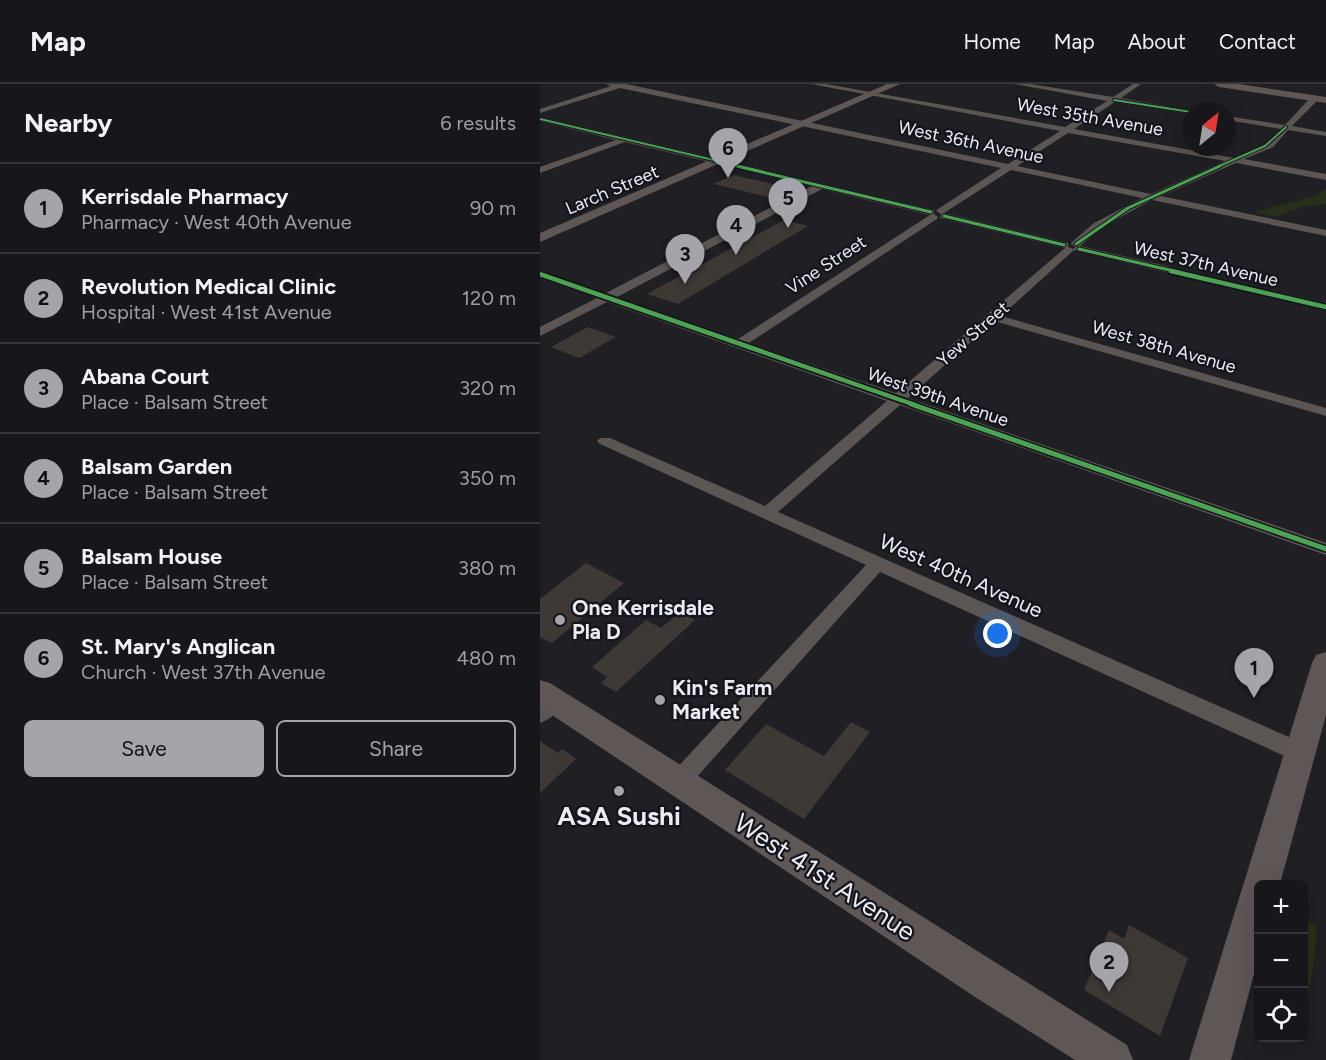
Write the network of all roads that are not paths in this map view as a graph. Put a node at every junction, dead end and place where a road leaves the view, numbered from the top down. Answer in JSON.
{"nodes":[{"id":1,"x":609,"y":84,"type":"edge"},
{"id":2,"x":814,"y":84,"type":"edge"},
{"id":3,"x":895,"y":84,"type":"edge"},
{"id":4,"x":1017,"y":84,"type":"edge"},
{"id":5,"x":1138,"y":84,"type":"edge"},
{"id":6,"x":1219,"y":84,"type":"edge"},
{"id":7,"x":623,"y":85,"type":"edge"},
{"id":8,"x":871,"y":94,"type":"junction"},
{"id":9,"x":1315,"y":98,"type":"junction"},
{"id":10,"x":1114,"y":100,"type":"junction"},
{"id":11,"x":1326,"y":100,"type":"edge"},
{"id":12,"x":540,"y":111,"type":"edge"},
{"id":13,"x":1182,"y":111,"type":"edge"},
{"id":14,"x":540,"y":118,"type":"edge"},
{"id":15,"x":1236,"y":120,"type":"edge"},
{"id":16,"x":802,"y":124,"type":"junction"},
{"id":17,"x":1286,"y":128,"type":"junction"},
{"id":18,"x":1067,"y":130,"type":"junction"},
{"id":19,"x":1326,"y":134,"type":"edge"},
{"id":20,"x":625,"y":139,"type":"junction"},
{"id":21,"x":1234,"y":160,"type":"junction"},
{"id":22,"x":717,"y":161,"type":"junction"},
{"id":23,"x":1009,"y":167,"type":"junction"},
{"id":24,"x":540,"y":170,"type":"edge"},
{"id":25,"x":1326,"y":177,"type":"edge"},
{"id":26,"x":820,"y":186,"type":"junction"},
{"id":27,"x":1151,"y":196,"type":"junction"},
{"id":28,"x":937,"y":214,"type":"junction"},
{"id":29,"x":1326,"y":232,"type":"edge"},
{"id":30,"x":540,"y":238,"type":"edge"},
{"id":31,"x":1072,"y":247,"type":"junction"},
{"id":32,"x":540,"y":274,"type":"edge"},
{"id":33,"x":607,"y":297,"type":"junction"},
{"id":34,"x":1326,"y":308,"type":"edge"},
{"id":35,"x":993,"y":317,"type":"junction"},
{"id":36,"x":540,"y":332,"type":"edge"},
{"id":37,"x":738,"y":344,"type":"junction"},
{"id":38,"x":898,"y":399,"type":"junction"},
{"id":39,"x":1326,"y":412,"type":"edge"},
{"id":40,"x":605,"y":441,"type":"dead end"},
{"id":41,"x":768,"y":512,"type":"junction"},
{"id":42,"x":1326,"y":549,"type":"edge"},
{"id":43,"x":878,"y":563,"type":"junction"},
{"id":44,"x":1326,"y":663,"type":"edge"},
{"id":45,"x":545,"y":702,"type":"edge"},
{"id":46,"x":1299,"y":752,"type":"junction"},
{"id":47,"x":679,"y":781,"type":"junction"},
{"id":48,"x":1263,"y":880,"type":"edge"},
{"id":49,"x":1254,"y":910,"type":"edge"},
{"id":50,"x":1112,"y":1060,"type":"edge"},
{"id":51,"x":1210,"y":1060,"type":"edge"}],
"edges":[{"from":1,"to":7,"type":"street","name":"West 36th Avenue"},
{"from":2,"to":8,"type":"street","name":"West 35th Avenue"},
{"from":3,"to":8,"type":"street","name":"Larch Street"},
{"from":4,"to":10,"type":"street"},
{"from":5,"to":10,"type":"street","name":"Vine Street"},
{"from":6,"to":9,"type":"street"},
{"from":7,"to":12,"type":"street"},
{"from":7,"to":16,"type":"street","name":"West 36th Avenue"},
{"from":8,"to":16,"type":"street","name":"Larch Street"},
{"from":8,"to":18,"type":"street","name":"West 35th Avenue"},
{"from":9,"to":11,"type":"street"},
{"from":9,"to":17,"type":"street","name":"Yew Street"},
{"from":10,"to":13,"type":"street"},
{"from":10,"to":18,"type":"street","name":"Vine Street"},
{"from":14,"to":20,"type":"street","name":"West 37th Avenue"},
{"from":15,"to":17,"type":"street"},
{"from":16,"to":22,"type":"street","name":"Larch Street"},
{"from":16,"to":23,"type":"street","name":"West 36th Avenue"},
{"from":17,"to":19,"type":"street"},
{"from":17,"to":21,"type":"street","name":"Yew Street"},
{"from":18,"to":21,"type":"street","name":"West 35th Avenue"},
{"from":18,"to":23,"type":"street","name":"Vine Street"},
{"from":20,"to":22,"type":"street","name":"West 37th Avenue"},
{"from":20,"to":24,"type":"street"},
{"from":21,"to":25,"type":"street","name":"West 35th Avenue"},
{"from":21,"to":27,"type":"street","name":"Yew Street"},
{"from":22,"to":26,"type":"street","name":"West 37th Avenue"},
{"from":22,"to":30,"type":"street","name":"Larch Street"},
{"from":23,"to":27,"type":"street","name":"West 36th Avenue"},
{"from":23,"to":28,"type":"street","name":"Vine Street"},
{"from":26,"to":28,"type":"street","name":"West 37th Avenue"},
{"from":26,"to":33,"type":"street"},
{"from":27,"to":29,"type":"street","name":"West 36th Avenue"},
{"from":27,"to":31,"type":"street","name":"Yew Street"},
{"from":28,"to":31,"type":"street","name":"West 37th Avenue"},
{"from":28,"to":37,"type":"street","name":"Vine Street"},
{"from":31,"to":34,"type":"street","name":"West 37th Avenue"},
{"from":31,"to":35,"type":"street","name":"Yew Street"},
{"from":32,"to":33,"type":"street","name":"West 39th Avenue"},
{"from":33,"to":36,"type":"street"},
{"from":33,"to":37,"type":"street","name":"West 39th Avenue"},
{"from":35,"to":38,"type":"street","name":"Yew Street"},
{"from":35,"to":39,"type":"street","name":"West 38th Avenue"},
{"from":37,"to":38,"type":"street","name":"West 39th Avenue"},
{"from":38,"to":41,"type":"street","name":"Yew Street"},
{"from":38,"to":42,"type":"street","name":"West 39th Avenue"},
{"from":40,"to":41,"type":"street","name":"West 40th Avenue"},
{"from":41,"to":43,"type":"street","name":"West 40th Avenue"},
{"from":43,"to":46,"type":"street","name":"West 40th Avenue"},
{"from":43,"to":47,"type":"street"},
{"from":44,"to":46,"type":"street"},
{"from":45,"to":47,"type":"street","name":"West 41st Avenue"},
{"from":46,"to":48,"type":"street"},
{"from":47,"to":50,"type":"street","name":"West 41st Avenue"},
{"from":49,"to":51,"type":"street"}]}
